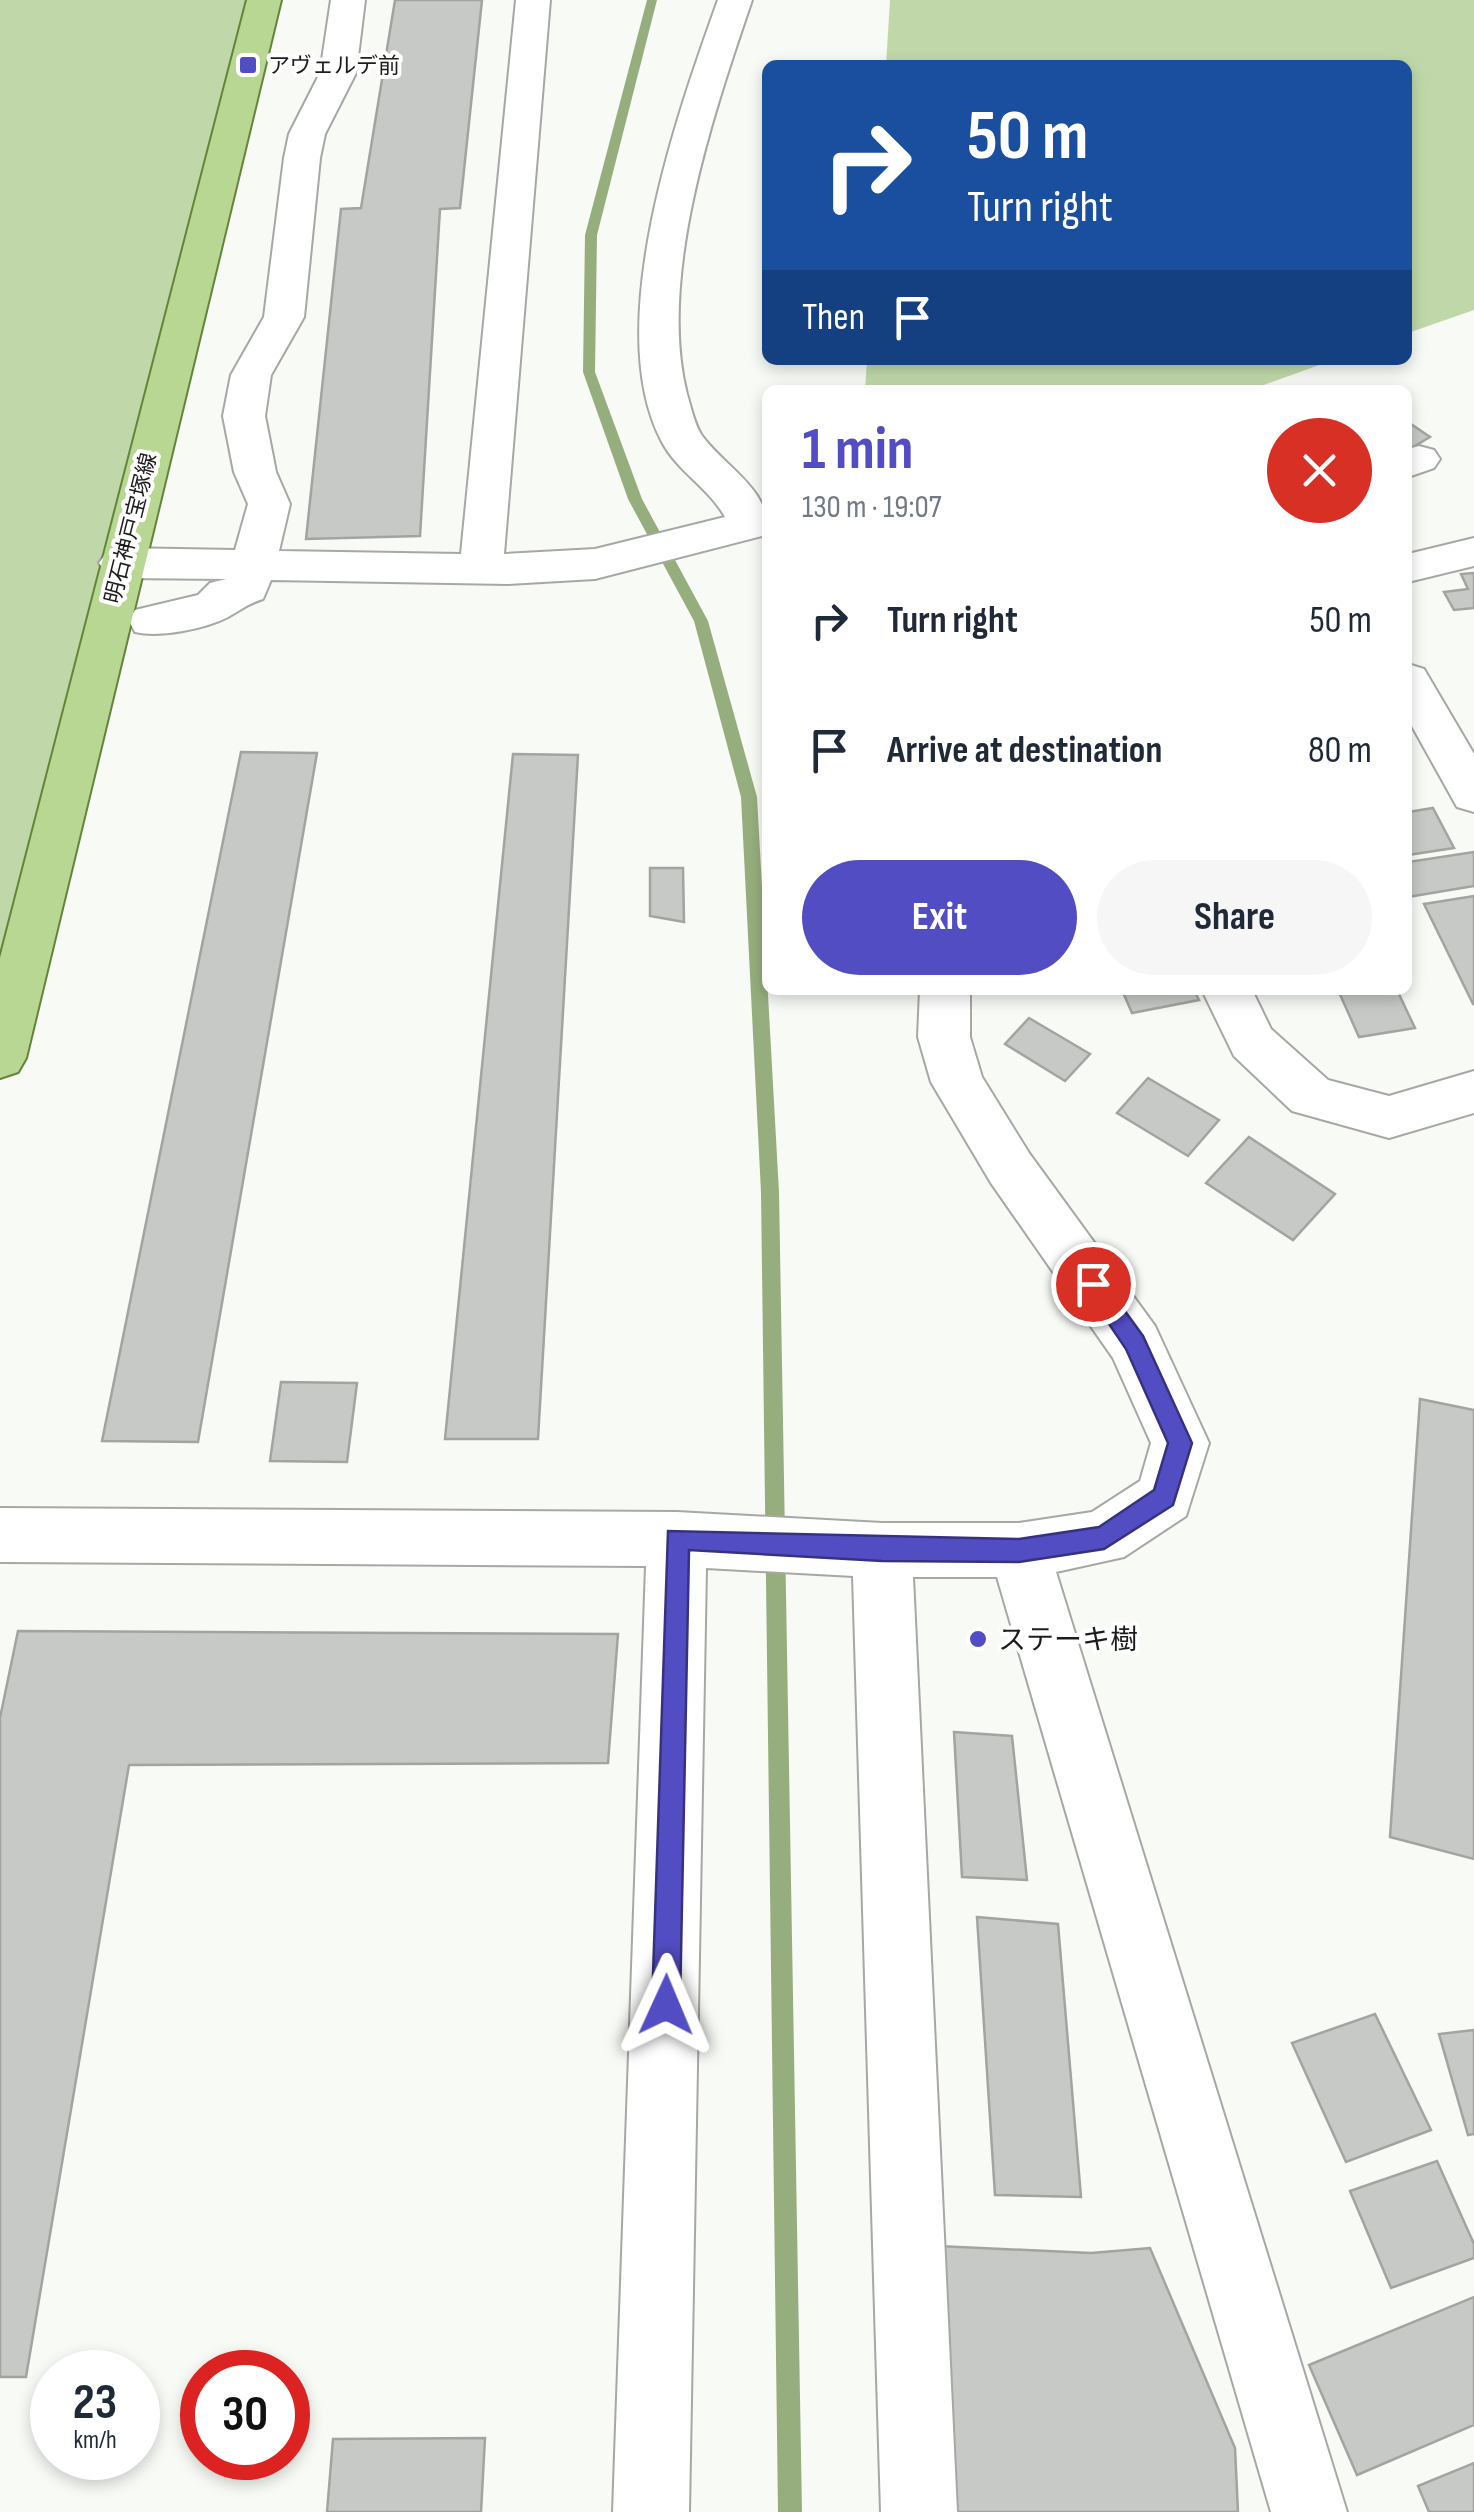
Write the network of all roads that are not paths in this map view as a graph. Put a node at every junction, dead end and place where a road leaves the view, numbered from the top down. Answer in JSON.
{"nodes":[{"id":1,"x":264,"y":0,"type":"edge"},
{"id":2,"x":348,"y":0,"type":"edge"},
{"id":3,"x":533,"y":0,"type":"edge"},
{"id":4,"x":735,"y":0,"type":"edge"},
{"id":5,"x":1474,"y":552,"type":"edge"},
{"id":6,"x":121,"y":563,"type":"junction"},
{"id":7,"x":254,"y":564,"type":"junction"},
{"id":8,"x":1412,"y":567,"type":"edge"},
{"id":9,"x":481,"y":569,"type":"junction"},
{"id":10,"x":151,"y":621,"type":"dead end"},
{"id":11,"x":1412,"y":687,"type":"edge"},
{"id":12,"x":1474,"y":795,"type":"edge"},
{"id":13,"x":945,"y":995,"type":"edge"},
{"id":14,"x":1229,"y":995,"type":"edge"},
{"id":15,"x":0,"y":1058,"type":"edge"},
{"id":16,"x":1474,"y":1092,"type":"edge"},
{"id":17,"x":0,"y":1535,"type":"edge"},
{"id":18,"x":684,"y":1539,"type":"junction"},
{"id":19,"x":882,"y":1550,"type":"junction"},
{"id":20,"x":1019,"y":1550,"type":"junction"},
{"id":21,"x":651,"y":2512,"type":"edge"},
{"id":22,"x":919,"y":2512,"type":"edge"},
{"id":23,"x":1308,"y":2512,"type":"edge"}],
"edges":[{"from":1,"to":6,"type":"main road","name":"明石神戸宝塚線"},
{"from":2,"to":7,"type":"street"},
{"from":3,"to":9,"type":"street"},
{"from":4,"to":9,"type":"street"},
{"from":5,"to":8,"type":"street"},
{"from":6,"to":7,"type":"street"},
{"from":6,"to":15,"type":"main road","name":"明石神戸宝塚線"},
{"from":7,"to":9,"type":"street"},
{"from":7,"to":10,"type":"street"},
{"from":11,"to":12,"type":"street"},
{"from":13,"to":20,"type":"street"},
{"from":14,"to":16,"type":"street"},
{"from":17,"to":18,"type":"street"},
{"from":18,"to":19,"type":"street"},
{"from":18,"to":21,"type":"street"},
{"from":19,"to":20,"type":"street"},
{"from":19,"to":22,"type":"street"},
{"from":20,"to":23,"type":"street"}]}
